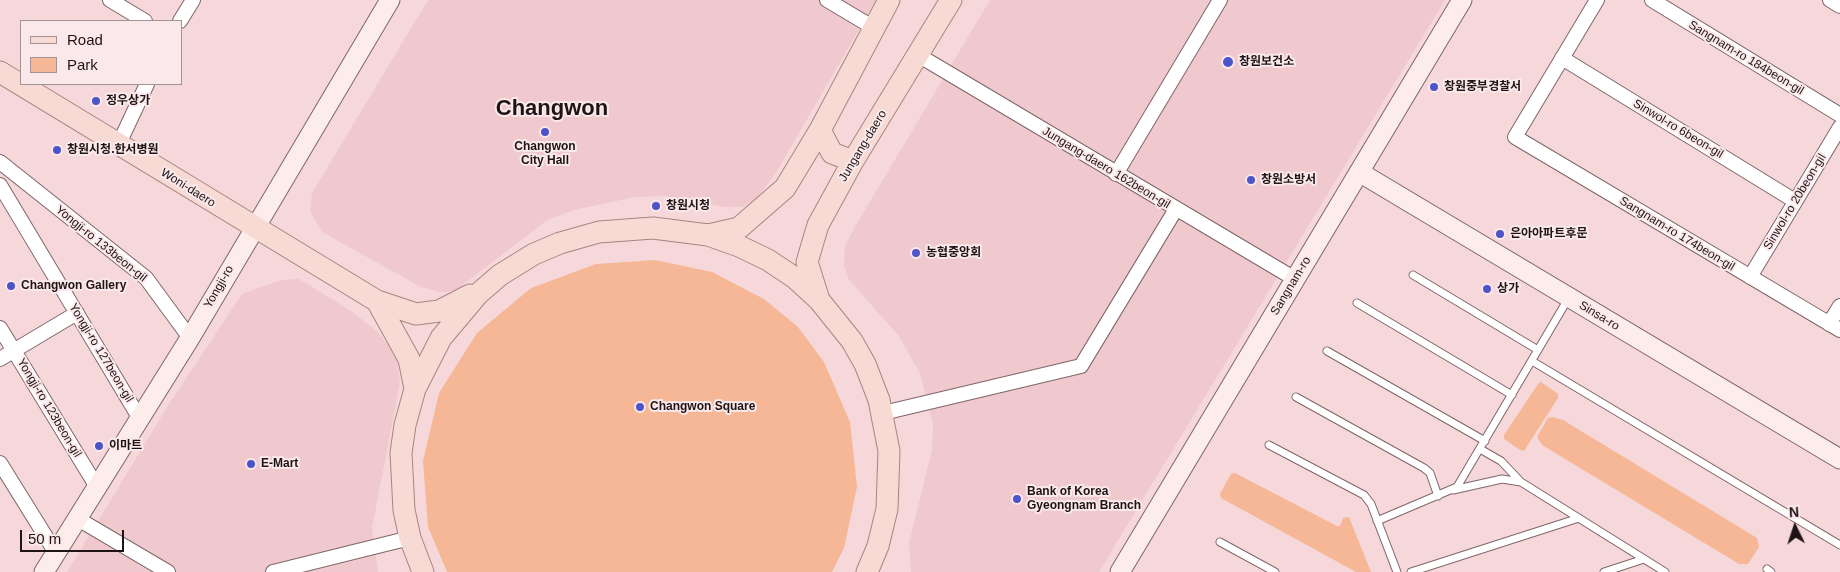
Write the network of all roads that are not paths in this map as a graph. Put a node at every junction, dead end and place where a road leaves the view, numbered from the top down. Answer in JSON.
{"nodes":[{"id":1,"x":110,"y":0,"type":"edge"},
{"id":2,"x":193,"y":0,"type":"edge"},
{"id":3,"x":390,"y":0,"type":"edge"},
{"id":4,"x":827,"y":0,"type":"edge"},
{"id":5,"x":889,"y":0,"type":"edge"},
{"id":6,"x":951,"y":0,"type":"edge"},
{"id":7,"x":1220,"y":0,"type":"edge"},
{"id":8,"x":1462,"y":0,"type":"edge"},
{"id":9,"x":1597,"y":0,"type":"edge"},
{"id":10,"x":1652,"y":0,"type":"edge"},
{"id":11,"x":1830,"y":0,"type":"edge"},
{"id":12,"x":1840,"y":6,"type":"edge"},
{"id":13,"x":143,"y":20,"type":"edge"},
{"id":14,"x":181,"y":20,"type":"edge"},
{"id":15,"x":874,"y":28,"type":"junction"},
{"id":16,"x":918,"y":55,"type":"junction"},
{"id":17,"x":1562,"y":58,"type":"junction"},
{"id":18,"x":0,"y":72,"type":"edge"},
{"id":19,"x":20,"y":84,"type":"edge"},
{"id":20,"x":21,"y":85,"type":"edge"},
{"id":21,"x":146,"y":85,"type":"edge"},
{"id":22,"x":1840,"y":115,"type":"edge"},
{"id":23,"x":1840,"y":127,"type":"edge"},
{"id":24,"x":820,"y":130,"type":"junction"},
{"id":25,"x":116,"y":143,"type":"junction"},
{"id":26,"x":853,"y":161,"type":"junction"},
{"id":27,"x":0,"y":162,"type":"edge"},
{"id":28,"x":1359,"y":172,"type":"junction"},
{"id":29,"x":1116,"y":174,"type":"junction"},
{"id":30,"x":0,"y":185,"type":"edge"},
{"id":31,"x":1795,"y":201,"type":"junction"},
{"id":32,"x":1176,"y":209,"type":"junction"},
{"id":33,"x":254,"y":228,"type":"junction"},
{"id":34,"x":708,"y":236,"type":"junction"},
{"id":35,"x":500,"y":275,"type":"junction"},
{"id":36,"x":1413,"y":275,"type":"dead end"},
{"id":37,"x":1750,"y":276,"type":"junction"},
{"id":38,"x":1295,"y":279,"type":"junction"},
{"id":39,"x":1569,"y":298,"type":"junction"},
{"id":40,"x":819,"y":300,"type":"junction"},
{"id":41,"x":377,"y":301,"type":"junction"},
{"id":42,"x":1357,"y":303,"type":"dead end"},
{"id":43,"x":1840,"y":306,"type":"edge"},
{"id":44,"x":76,"y":313,"type":"junction"},
{"id":45,"x":1835,"y":327,"type":"edge"},
{"id":46,"x":0,"y":328,"type":"edge"},
{"id":47,"x":190,"y":338,"type":"junction"},
{"id":48,"x":14,"y":350,"type":"junction"},
{"id":49,"x":1538,"y":350,"type":"junction"},
{"id":50,"x":1328,"y":351,"type":"dead end"},
{"id":51,"x":0,"y":359,"type":"edge"},
{"id":52,"x":1532,"y":361,"type":"junction"},
{"id":53,"x":415,"y":389,"type":"junction"},
{"id":54,"x":1512,"y":395,"type":"junction"},
{"id":55,"x":1296,"y":397,"type":"dead end"},
{"id":56,"x":883,"y":413,"type":"junction"},
{"id":57,"x":140,"y":419,"type":"junction"},
{"id":58,"x":1485,"y":441,"type":"junction"},
{"id":59,"x":1269,"y":445,"type":"dead end"},
{"id":60,"x":1480,"y":449,"type":"junction"},
{"id":61,"x":1840,"y":459,"type":"edge"},
{"id":62,"x":0,"y":463,"type":"edge"},
{"id":63,"x":1522,"y":482,"type":"junction"},
{"id":64,"x":97,"y":487,"type":"junction"},
{"id":65,"x":1451,"y":491,"type":"junction"},
{"id":66,"x":1438,"y":496,"type":"junction"},
{"id":67,"x":1579,"y":518,"type":"junction"},
{"id":68,"x":78,"y":519,"type":"junction"},
{"id":69,"x":1377,"y":521,"type":"junction"},
{"id":70,"x":410,"y":538,"type":"junction"},
{"id":71,"x":1220,"y":542,"type":"dead end"},
{"id":72,"x":1840,"y":545,"type":"edge"},
{"id":73,"x":56,"y":553,"type":"junction"},
{"id":74,"x":1644,"y":559,"type":"junction"},
{"id":75,"x":871,"y":570,"type":"edge"},
{"id":76,"x":44,"y":572,"type":"edge"},
{"id":77,"x":168,"y":572,"type":"edge"},
{"id":78,"x":273,"y":572,"type":"edge"},
{"id":79,"x":423,"y":572,"type":"edge"},
{"id":80,"x":1120,"y":572,"type":"edge"},
{"id":81,"x":1275,"y":572,"type":"edge"},
{"id":82,"x":1396,"y":572,"type":"edge"},
{"id":83,"x":1411,"y":572,"type":"edge"},
{"id":84,"x":1604,"y":572,"type":"edge"},
{"id":85,"x":1665,"y":572,"type":"edge"}],
"edges":[{"from":1,"to":13,"type":"street"},
{"from":2,"to":14,"type":"street"},
{"from":3,"to":33,"type":"main road","name":"Yongji-ro"},
{"from":4,"to":15,"type":"street"},
{"from":5,"to":15,"type":"main road"},
{"from":6,"to":16,"type":"main road","name":"Jungang-daero"},
{"from":7,"to":29,"type":"street"},
{"from":8,"to":28,"type":"main road","name":"Sangnam-ro"},
{"from":9,"to":17,"type":"street"},
{"from":10,"to":22,"type":"street","name":"Sangnam-ro 184beon-gil"},
{"from":11,"to":12,"type":"street"},
{"from":15,"to":24,"type":"main road"},
{"from":16,"to":26,"type":"main road","name":"Jungang-daero"},
{"from":16,"to":29,"type":"street","name":"Jungang-daero 162beon-gil"},
{"from":17,"to":31,"type":"street","name":"Sinwol-ro 6beon-gil"},
{"from":17,"to":37,"type":"street","name":"Sangnam-ro 174beon-gil"},
{"from":18,"to":19,"type":"main road","name":"Woni-daero"},
{"from":20,"to":25,"type":"main road","name":"Woni-daero"},
{"from":21,"to":25,"type":"street"},
{"from":23,"to":31,"type":"street","name":"Sinwol-ro 20beon-gil"},
{"from":24,"to":26,"type":"main road"},
{"from":24,"to":34,"type":"main road"},
{"from":25,"to":33,"type":"main road","name":"Woni-daero"},
{"from":26,"to":40,"type":"main road","name":"Jungang-daero"},
{"from":27,"to":47,"type":"street","name":"Yongji-ro 133beon-gil"},
{"from":28,"to":38,"type":"main road","name":"Sangnam-ro"},
{"from":28,"to":39,"type":"main road","name":"Sinsa-ro"},
{"from":29,"to":32,"type":"street","name":"Jungang-daero 162beon-gil"},
{"from":30,"to":44,"type":"street","name":"Yongji-ro 127beon-gil"},
{"from":31,"to":37,"type":"street","name":"Sinwol-ro 20beon-gil"},
{"from":32,"to":38,"type":"street","name":"Jungang-daero 162beon-gil"},
{"from":32,"to":56,"type":"street"},
{"from":33,"to":41,"type":"main road","name":"Woni-daero"},
{"from":33,"to":47,"type":"main road","name":"Yongji-ro"},
{"from":34,"to":35,"type":"main road"},
{"from":34,"to":40,"type":"main road"},
{"from":35,"to":41,"type":"main road","name":"Woni-daero"},
{"from":35,"to":53,"type":"main road"},
{"from":36,"to":49,"type":"lane"},
{"from":37,"to":45,"type":"street","name":"Sangnam-ro 174beon-gil"},
{"from":38,"to":80,"type":"main road","name":"Sangnam-ro"},
{"from":39,"to":49,"type":"lane"},
{"from":39,"to":61,"type":"main road","name":"Sinsa-ro"},
{"from":40,"to":56,"type":"main road"},
{"from":41,"to":53,"type":"main road"},
{"from":42,"to":54,"type":"lane"},
{"from":43,"to":45,"type":"street"},
{"from":44,"to":48,"type":"street"},
{"from":44,"to":57,"type":"street","name":"Yongji-ro 127beon-gil"},
{"from":46,"to":48,"type":"street","name":"Yongji-ro 123beon-gil"},
{"from":47,"to":57,"type":"main road","name":"Yongji-ro"},
{"from":48,"to":51,"type":"street"},
{"from":48,"to":64,"type":"street","name":"Yongji-ro 123beon-gil"},
{"from":49,"to":52,"type":"lane"},
{"from":50,"to":58,"type":"lane"},
{"from":52,"to":54,"type":"lane"},
{"from":52,"to":72,"type":"lane"},
{"from":53,"to":70,"type":"main road"},
{"from":54,"to":58,"type":"lane"},
{"from":55,"to":66,"type":"lane"},
{"from":56,"to":75,"type":"main road"},
{"from":57,"to":64,"type":"main road","name":"Yongji-ro"},
{"from":58,"to":60,"type":"lane"},
{"from":59,"to":69,"type":"lane"},
{"from":60,"to":63,"type":"lane"},
{"from":60,"to":65,"type":"lane"},
{"from":62,"to":73,"type":"street"},
{"from":63,"to":65,"type":"lane"},
{"from":63,"to":67,"type":"lane"},
{"from":64,"to":68,"type":"main road","name":"Yongji-ro"},
{"from":65,"to":66,"type":"lane"},
{"from":66,"to":69,"type":"lane"},
{"from":67,"to":74,"type":"lane"},
{"from":67,"to":83,"type":"lane"},
{"from":68,"to":73,"type":"main road","name":"Yongji-ro"},
{"from":68,"to":77,"type":"street"},
{"from":69,"to":82,"type":"lane"},
{"from":70,"to":78,"type":"street"},
{"from":70,"to":79,"type":"main road"},
{"from":71,"to":81,"type":"lane"},
{"from":73,"to":76,"type":"main road","name":"Yongji-ro"},
{"from":74,"to":84,"type":"lane"},
{"from":74,"to":85,"type":"lane"}]}
